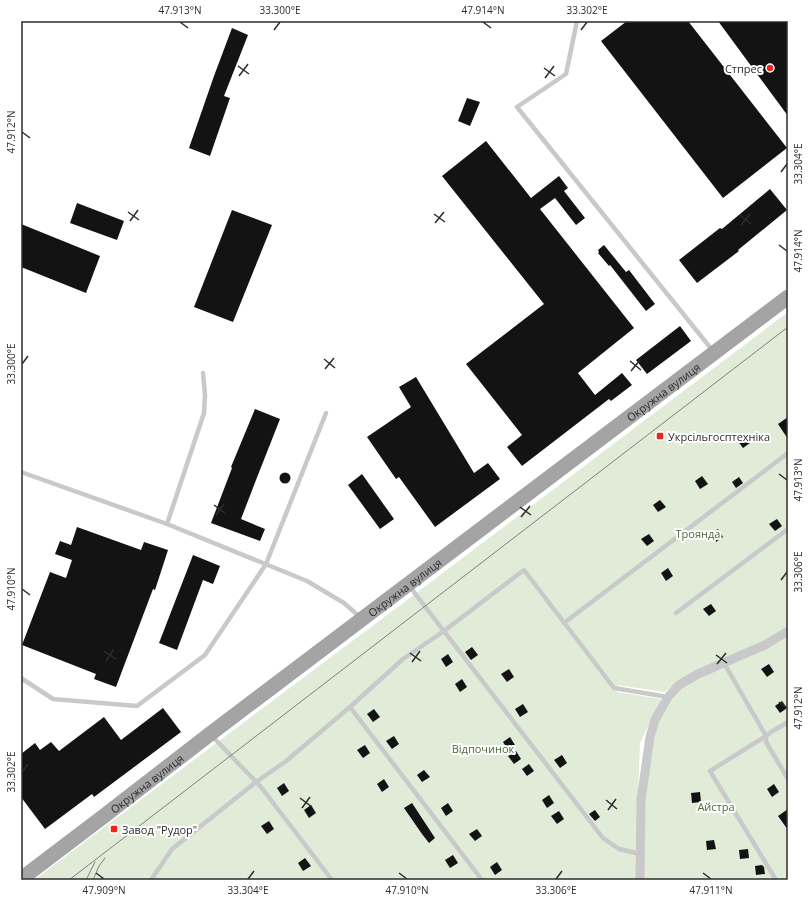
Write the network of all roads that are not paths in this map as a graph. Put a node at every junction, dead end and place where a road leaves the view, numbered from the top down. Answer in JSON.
{"nodes":[{"id":1,"x":577,"y":21,"type":"edge"},
{"id":2,"x":788,"y":297,"type":"edge"},
{"id":3,"x":714,"y":353,"type":"junction"},
{"id":4,"x":203,"y":373,"type":"dead end"},
{"id":5,"x":326,"y":412,"type":"dead end"},
{"id":6,"x":788,"y":453,"type":"edge"},
{"id":7,"x":21,"y":472,"type":"edge"},
{"id":8,"x":168,"y":524,"type":"junction"},
{"id":9,"x":788,"y":529,"type":"edge"},
{"id":10,"x":266,"y":564,"type":"junction"},
{"id":11,"x":408,"y":584,"type":"junction"},
{"id":12,"x":676,"y":613,"type":"dead end"},
{"id":13,"x":362,"y":619,"type":"junction"},
{"id":14,"x":564,"y":623,"type":"junction"},
{"id":15,"x":788,"y":630,"type":"edge"},
{"id":16,"x":444,"y":631,"type":"junction"},
{"id":17,"x":724,"y":663,"type":"junction"},
{"id":18,"x":21,"y":678,"type":"edge"},
{"id":19,"x":668,"y":697,"type":"junction"},
{"id":20,"x":350,"y":707,"type":"junction"},
{"id":21,"x":788,"y":722,"type":"edge"},
{"id":22,"x":210,"y":734,"type":"junction"},
{"id":23,"x":766,"y":736,"type":"junction"},
{"id":24,"x":788,"y":779,"type":"edge"},
{"id":25,"x":256,"y":782,"type":"junction"},
{"id":26,"x":640,"y":854,"type":"junction"},
{"id":27,"x":21,"y":878,"type":"edge"},
{"id":28,"x":151,"y":880,"type":"edge"},
{"id":29,"x":332,"y":880,"type":"edge"},
{"id":30,"x":482,"y":880,"type":"edge"},
{"id":31,"x":640,"y":880,"type":"edge"},
{"id":32,"x":776,"y":880,"type":"edge"}],
"edges":[{"from":1,"to":3,"type":"lane"},
{"from":2,"to":3,"type":"main road","name":"Окружна вулиця"},
{"from":3,"to":11,"type":"main road","name":"Окружна вулиця"},
{"from":4,"to":8,"type":"lane"},
{"from":5,"to":10,"type":"lane"},
{"from":6,"to":14,"type":"lane"},
{"from":7,"to":8,"type":"lane"},
{"from":8,"to":10,"type":"lane"},
{"from":9,"to":12,"type":"lane"},
{"from":10,"to":13,"type":"lane"},
{"from":10,"to":18,"type":"lane"},
{"from":11,"to":13,"type":"main road","name":"Окружна вулиця"},
{"from":11,"to":16,"type":"lane"},
{"from":13,"to":22,"type":"main road","name":"Окружна вулиця"},
{"from":14,"to":16,"type":"lane"},
{"from":14,"to":19,"type":"lane"},
{"from":15,"to":17,"type":"street"},
{"from":16,"to":20,"type":"lane"},
{"from":16,"to":26,"type":"lane"},
{"from":17,"to":19,"type":"street"},
{"from":17,"to":23,"type":"lane"},
{"from":19,"to":26,"type":"street"},
{"from":20,"to":25,"type":"lane"},
{"from":20,"to":30,"type":"lane"},
{"from":21,"to":23,"type":"lane"},
{"from":22,"to":25,"type":"lane"},
{"from":22,"to":27,"type":"main road","name":"Окружна вулиця"},
{"from":23,"to":24,"type":"lane"},
{"from":23,"to":32,"type":"lane"},
{"from":25,"to":28,"type":"lane"},
{"from":25,"to":29,"type":"lane"},
{"from":26,"to":31,"type":"street"}]}
